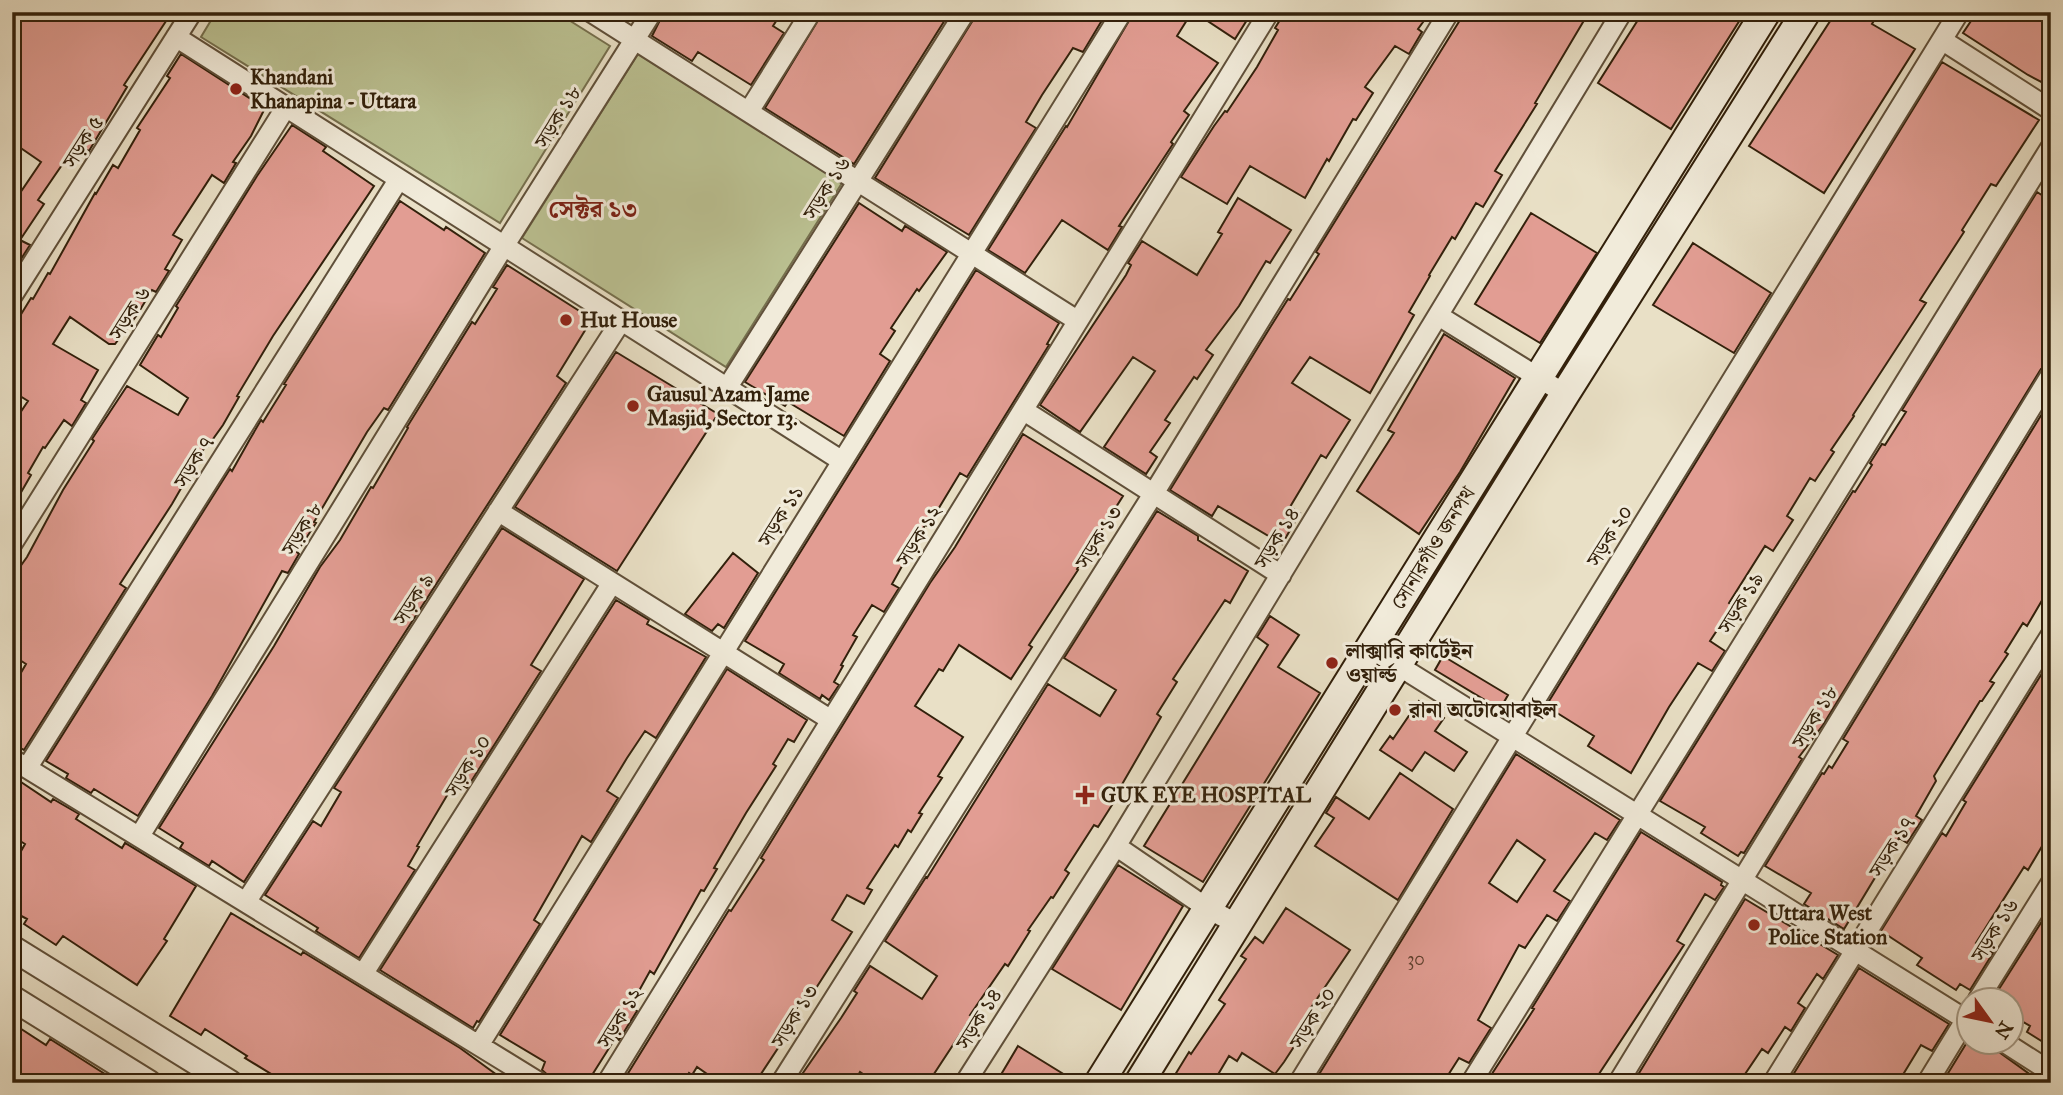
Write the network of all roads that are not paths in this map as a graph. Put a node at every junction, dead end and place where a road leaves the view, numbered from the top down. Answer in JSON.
{"nodes":[{"id":1,"x":192,"y":12,"type":"edge"},
{"id":2,"x":591,"y":12,"type":"edge"},
{"id":3,"x":652,"y":12,"type":"edge"},
{"id":4,"x":811,"y":12,"type":"edge"},
{"id":5,"x":965,"y":12,"type":"edge"},
{"id":6,"x":1122,"y":12,"type":"edge"},
{"id":7,"x":1269,"y":12,"type":"edge"},
{"id":8,"x":1450,"y":12,"type":"edge"},
{"id":9,"x":1622,"y":12,"type":"edge"},
{"id":10,"x":1766,"y":12,"type":"edge"},
{"id":11,"x":1806,"y":12,"type":"edge"},
{"id":12,"x":1959,"y":12,"type":"edge"},
{"id":13,"x":176,"y":37,"type":"junction"},
{"id":14,"x":635,"y":38,"type":"junction"},
{"id":15,"x":1942,"y":40,"type":"junction"},
{"id":16,"x":1746,"y":46,"type":"junction"},
{"id":17,"x":1774,"y":63,"type":"junction"},
{"id":18,"x":286,"y":107,"type":"junction"},
{"id":19,"x":2051,"y":110,"type":"edge"},
{"id":20,"x":749,"y":111,"type":"junction"},
{"id":21,"x":2051,"y":147,"type":"edge"},
{"id":22,"x":399,"y":180,"type":"junction"},
{"id":23,"x":858,"y":181,"type":"junction"},
{"id":24,"x":503,"y":246,"type":"junction"},
{"id":25,"x":972,"y":253,"type":"junction"},
{"id":26,"x":12,"y":296,"type":"edge"},
{"id":27,"x":1438,"y":316,"type":"junction"},
{"id":28,"x":621,"y":321,"type":"junction"},
{"id":29,"x":1078,"y":321,"type":"junction"},
{"id":30,"x":2051,"y":375,"type":"edge"},
{"id":31,"x":1539,"y":378,"type":"junction"},
{"id":32,"x":727,"y":388,"type":"junction"},
{"id":33,"x":1565,"y":394,"type":"junction"},
{"id":34,"x":1023,"y":410,"type":"junction"},
{"id":35,"x":842,"y":461,"type":"junction"},
{"id":36,"x":1154,"y":493,"type":"junction"},
{"id":37,"x":498,"y":512,"type":"junction"},
{"id":38,"x":12,"y":544,"type":"edge"},
{"id":39,"x":1281,"y":575,"type":"junction"},
{"id":40,"x":612,"y":583,"type":"junction"},
{"id":41,"x":2051,"y":635,"type":"edge"},
{"id":42,"x":1370,"y":648,"type":"junction"},
{"id":43,"x":723,"y":653,"type":"junction"},
{"id":44,"x":1399,"y":666,"type":"junction"},
{"id":45,"x":831,"y":720,"type":"junction"},
{"id":46,"x":1512,"y":738,"type":"junction"},
{"id":47,"x":20,"y":763,"type":"edge"},
{"id":48,"x":1636,"y":815,"type":"junction"},
{"id":49,"x":139,"y":837,"type":"junction"},
{"id":50,"x":1116,"y":846,"type":"junction"},
{"id":51,"x":1742,"y":880,"type":"junction"},
{"id":52,"x":2051,"y":883,"type":"edge"},
{"id":53,"x":246,"y":902,"type":"junction"},
{"id":54,"x":1207,"y":908,"type":"junction"},
{"id":55,"x":1237,"y":924,"type":"junction"},
{"id":56,"x":12,"y":948,"type":"edge"},
{"id":57,"x":1855,"y":950,"type":"junction"},
{"id":58,"x":363,"y":974,"type":"junction"},
{"id":59,"x":1987,"y":986,"type":"edge"},
{"id":60,"x":12,"y":998,"type":"edge"},
{"id":61,"x":1954,"y":1010,"type":"edge"},
{"id":62,"x":1954,"y":1041,"type":"edge"},
{"id":63,"x":479,"y":1045,"type":"junction"},
{"id":64,"x":2024,"y":1055,"type":"edge"},
{"id":65,"x":2051,"y":1072,"type":"edge"},
{"id":66,"x":149,"y":1083,"type":"edge"},
{"id":67,"x":230,"y":1083,"type":"edge"},
{"id":68,"x":540,"y":1083,"type":"edge"},
{"id":69,"x":607,"y":1083,"type":"edge"},
{"id":70,"x":781,"y":1083,"type":"edge"},
{"id":71,"x":965,"y":1083,"type":"edge"},
{"id":72,"x":1099,"y":1083,"type":"edge"},
{"id":73,"x":1139,"y":1083,"type":"edge"},
{"id":74,"x":1300,"y":1083,"type":"edge"},
{"id":75,"x":1471,"y":1083,"type":"edge"},
{"id":76,"x":1618,"y":1083,"type":"edge"},
{"id":77,"x":1773,"y":1083,"type":"edge"},
{"id":78,"x":1927,"y":1083,"type":"edge"}],
"edges":[{"from":1,"to":13,"type":"street","name":"সড়ক ৫"},
{"from":2,"to":14,"type":"street"},
{"from":3,"to":14,"type":"street","name":"সড়ক ১৮"},
{"from":4,"to":20,"type":"street"},
{"from":5,"to":23,"type":"street","name":"সড়ক ১৬"},
{"from":6,"to":25,"type":"street","name":"সড়ক ১১"},
{"from":7,"to":29,"type":"street","name":"সড়ক ১২"},
{"from":8,"to":36,"type":"street","name":"সড়ক ১৩"},
{"from":9,"to":27,"type":"street","name":"সড়ক ১৪"},
{"from":10,"to":16,"type":"main road","name":"সোনারগাঁও জনপথ"},
{"from":11,"to":17,"type":"main road","name":"সোনারগাঁও জনপথ"},
{"from":12,"to":15,"type":"street","name":"সড়ক ২০"},
{"from":13,"to":18,"type":"street"},
{"from":13,"to":26,"type":"street","name":"সড়ক ৫"},
{"from":14,"to":20,"type":"street"},
{"from":14,"to":24,"type":"street","name":"সড়ক ১৮"},
{"from":15,"to":19,"type":"street"},
{"from":15,"to":46,"type":"street","name":"সড়ক ২০"},
{"from":16,"to":17,"type":"main road"},
{"from":16,"to":31,"type":"main road","name":"সোনারগাঁও জনপথ"},
{"from":17,"to":33,"type":"main road","name":"সোনারগাঁও জনপথ"},
{"from":18,"to":22,"type":"street"},
{"from":18,"to":38,"type":"street","name":"সড়ক ৬"},
{"from":20,"to":23,"type":"street"},
{"from":21,"to":48,"type":"street","name":"সড়ক ১৯"},
{"from":22,"to":24,"type":"street"},
{"from":22,"to":47,"type":"street","name":"সড়ক ৭"},
{"from":23,"to":25,"type":"street"},
{"from":23,"to":32,"type":"street","name":"সড়ক ১৬"},
{"from":24,"to":28,"type":"street"},
{"from":24,"to":49,"type":"street","name":"সড়ক ৮"},
{"from":25,"to":29,"type":"street"},
{"from":25,"to":35,"type":"street","name":"সড়ক ১১"},
{"from":27,"to":31,"type":"street"},
{"from":27,"to":39,"type":"street","name":"সড়ক ১৪"},
{"from":28,"to":32,"type":"street"},
{"from":28,"to":37,"type":"street","name":"সড়ক ৯"},
{"from":29,"to":34,"type":"street","name":"সড়ক ১২"},
{"from":30,"to":51,"type":"street","name":"সড়ক ১৮"},
{"from":31,"to":33,"type":"street"},
{"from":31,"to":42,"type":"main road","name":"সোনারগাঁও জনপথ"},
{"from":32,"to":35,"type":"street"},
{"from":33,"to":44,"type":"main road","name":"সোনারগাঁও জনপথ"},
{"from":34,"to":36,"type":"street"},
{"from":34,"to":45,"type":"street","name":"সড়ক ১২"},
{"from":35,"to":43,"type":"street","name":"সড়ক ১১"},
{"from":36,"to":39,"type":"street"},
{"from":36,"to":70,"type":"street","name":"সড়ক ১৩"},
{"from":37,"to":40,"type":"street"},
{"from":37,"to":53,"type":"street","name":"সড়ক ৯"},
{"from":39,"to":50,"type":"street","name":"সড়ক ১৪"},
{"from":40,"to":43,"type":"street"},
{"from":40,"to":58,"type":"street","name":"সড়ক ১০"},
{"from":41,"to":57,"type":"street","name":"সড়ক ১৭"},
{"from":42,"to":44,"type":"street"},
{"from":42,"to":54,"type":"main road","name":"সোনারগাঁও জনপথ"},
{"from":43,"to":45,"type":"street"},
{"from":43,"to":63,"type":"street","name":"সড়ক ১১"},
{"from":44,"to":46,"type":"street"},
{"from":44,"to":55,"type":"main road","name":"সোনারগাঁও জনপথ"},
{"from":45,"to":69,"type":"street","name":"সড়ক ১২"},
{"from":46,"to":48,"type":"street"},
{"from":46,"to":74,"type":"street","name":"সড়ক ২০"},
{"from":47,"to":49,"type":"street"},
{"from":48,"to":51,"type":"street"},
{"from":48,"to":75,"type":"street","name":"সড়ক ১৯"},
{"from":49,"to":53,"type":"street"},
{"from":50,"to":54,"type":"street"},
{"from":50,"to":71,"type":"street","name":"সড়ক ১৪"},
{"from":51,"to":57,"type":"street"},
{"from":51,"to":76,"type":"street","name":"সড়ক ১৮"},
{"from":52,"to":59,"type":"street","name":"সড়ক ১৬"},
{"from":53,"to":58,"type":"street"},
{"from":54,"to":55,"type":"street"},
{"from":54,"to":72,"type":"main road","name":"সোনারগাঁও জনপথ"},
{"from":55,"to":73,"type":"main road","name":"সোনারগাঁও জনপথ"},
{"from":56,"to":67,"type":"street"},
{"from":57,"to":61,"type":"street"},
{"from":57,"to":77,"type":"street","name":"সড়ক ১৭"},
{"from":58,"to":63,"type":"street"},
{"from":60,"to":66,"type":"street"},
{"from":62,"to":78,"type":"street"},
{"from":63,"to":68,"type":"street"},
{"from":64,"to":65,"type":"street"}]}
